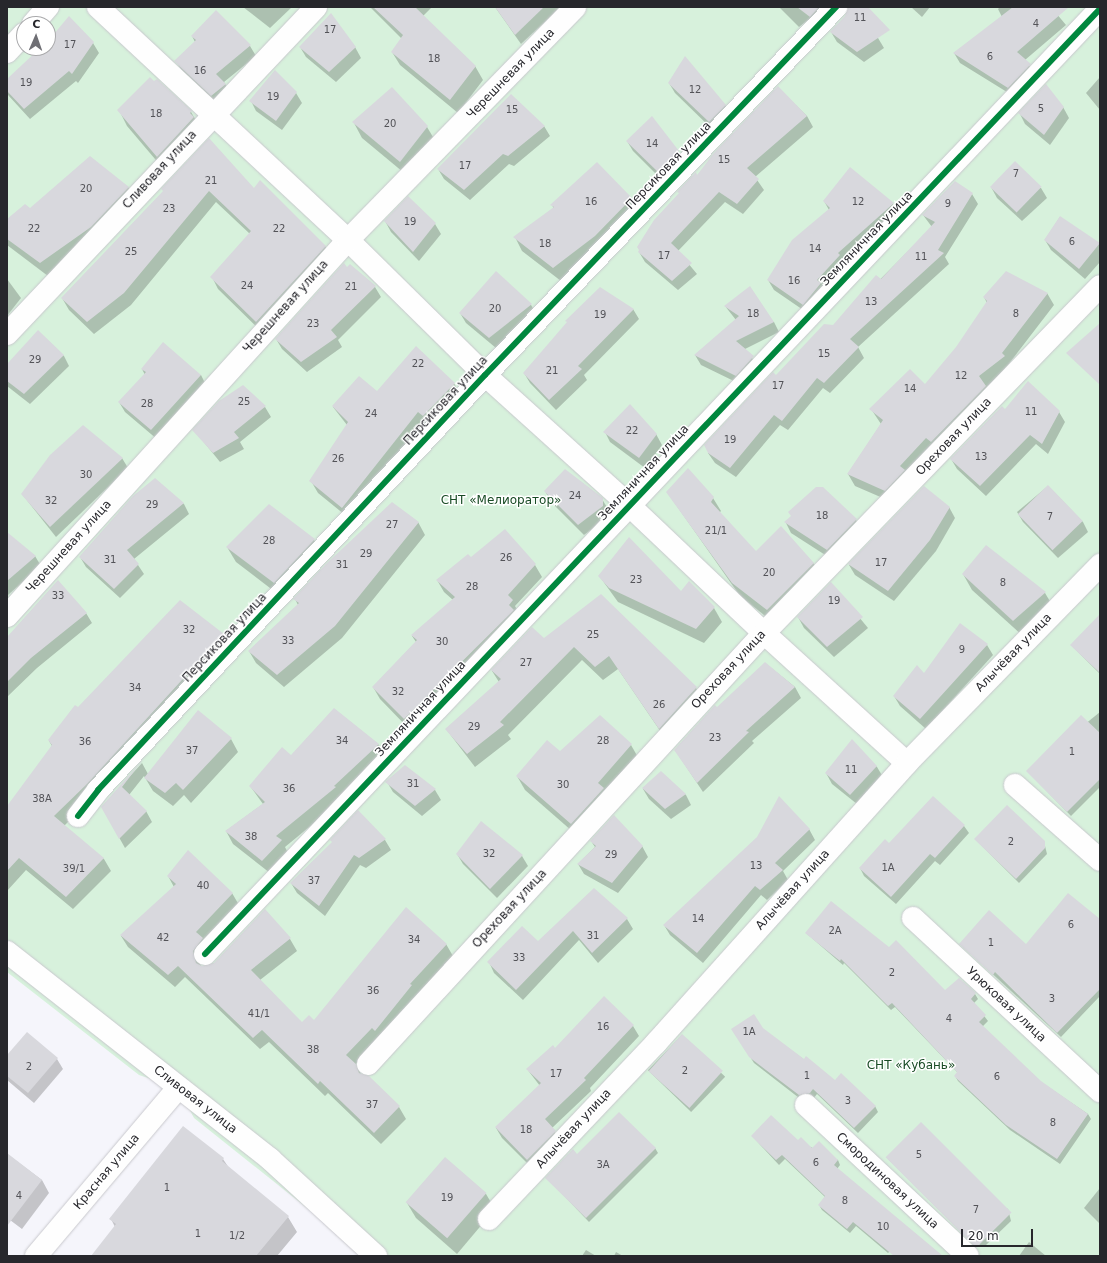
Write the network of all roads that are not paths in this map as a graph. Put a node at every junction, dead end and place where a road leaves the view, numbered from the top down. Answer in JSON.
{"nodes":[{"id":1,"x":48,"y":7,"type":"edge"},
{"id":2,"x":98,"y":7,"type":"edge"},
{"id":3,"x":316,"y":7,"type":"edge"},
{"id":4,"x":575,"y":7,"type":"edge"},
{"id":5,"x":836,"y":7,"type":"edge"},
{"id":6,"x":1100,"y":9,"type":"edge"},
{"id":7,"x":40,"y":16,"type":"edge"},
{"id":8,"x":16,"y":42,"type":"edge"},
{"id":9,"x":7,"y":52,"type":"edge"},
{"id":10,"x":213,"y":113,"type":"junction"},
{"id":11,"x":348,"y":240,"type":"junction"},
{"id":12,"x":1100,"y":286,"type":"edge"},
{"id":13,"x":7,"y":334,"type":"edge"},
{"id":14,"x":485,"y":375,"type":"junction"},
{"id":15,"x":629,"y":505,"type":"junction"},
{"id":16,"x":1100,"y":565,"type":"edge"},
{"id":17,"x":7,"y":616,"type":"edge"},
{"id":18,"x":764,"y":633,"type":"junction"},
{"id":19,"x":907,"y":763,"type":"junction"},
{"id":20,"x":1015,"y":785,"type":"dead end"},
{"id":21,"x":78,"y":816,"type":"dead end"},
{"id":22,"x":1100,"y":860,"type":"edge"},
{"id":23,"x":913,"y":918,"type":"dead end"},
{"id":24,"x":7,"y":952,"type":"edge"},
{"id":25,"x":205,"y":954,"type":"dead end"},
{"id":26,"x":368,"y":1064,"type":"dead end"},
{"id":27,"x":178,"y":1088,"type":"junction"},
{"id":28,"x":1100,"y":1091,"type":"edge"},
{"id":29,"x":806,"y":1105,"type":"dead end"},
{"id":30,"x":489,"y":1219,"type":"dead end"},
{"id":31,"x":36,"y":1256,"type":"edge"},
{"id":32,"x":376,"y":1256,"type":"edge"},
{"id":33,"x":968,"y":1256,"type":"edge"}],
"edges":[{"from":1,"to":7,"type":"street"},
{"from":2,"to":10,"type":"street"},
{"from":3,"to":10,"type":"street","name":"Сливовая улица"},
{"from":4,"to":11,"type":"street","name":"Черешневая улица"},
{"from":5,"to":14,"type":"street","name":"Персиковая улица"},
{"from":6,"to":15,"type":"street","name":"Земляничная улица"},
{"from":8,"to":9,"type":"street"},
{"from":10,"to":11,"type":"street"},
{"from":10,"to":13,"type":"street","name":"Сливовая улица"},
{"from":11,"to":14,"type":"street"},
{"from":11,"to":17,"type":"street","name":"Черешневая улица"},
{"from":12,"to":18,"type":"street","name":"Ореховая улица"},
{"from":14,"to":15,"type":"street"},
{"from":14,"to":21,"type":"street","name":"Персиковая улица"},
{"from":15,"to":18,"type":"street"},
{"from":15,"to":25,"type":"street","name":"Земляничная улица"},
{"from":16,"to":19,"type":"street","name":"Алычёвая улица"},
{"from":18,"to":19,"type":"street"},
{"from":18,"to":26,"type":"street","name":"Ореховая улица"},
{"from":19,"to":30,"type":"street","name":"Алычёвая улица"},
{"from":20,"to":22,"type":"street"},
{"from":23,"to":28,"type":"street","name":"Урюковая улица"},
{"from":24,"to":27,"type":"street","name":"Сливовая улица"},
{"from":27,"to":31,"type":"street","name":"Красная улица"},
{"from":27,"to":32,"type":"street","name":"Сливовая улица"},
{"from":29,"to":33,"type":"street","name":"Смородиновая улица"}]}
